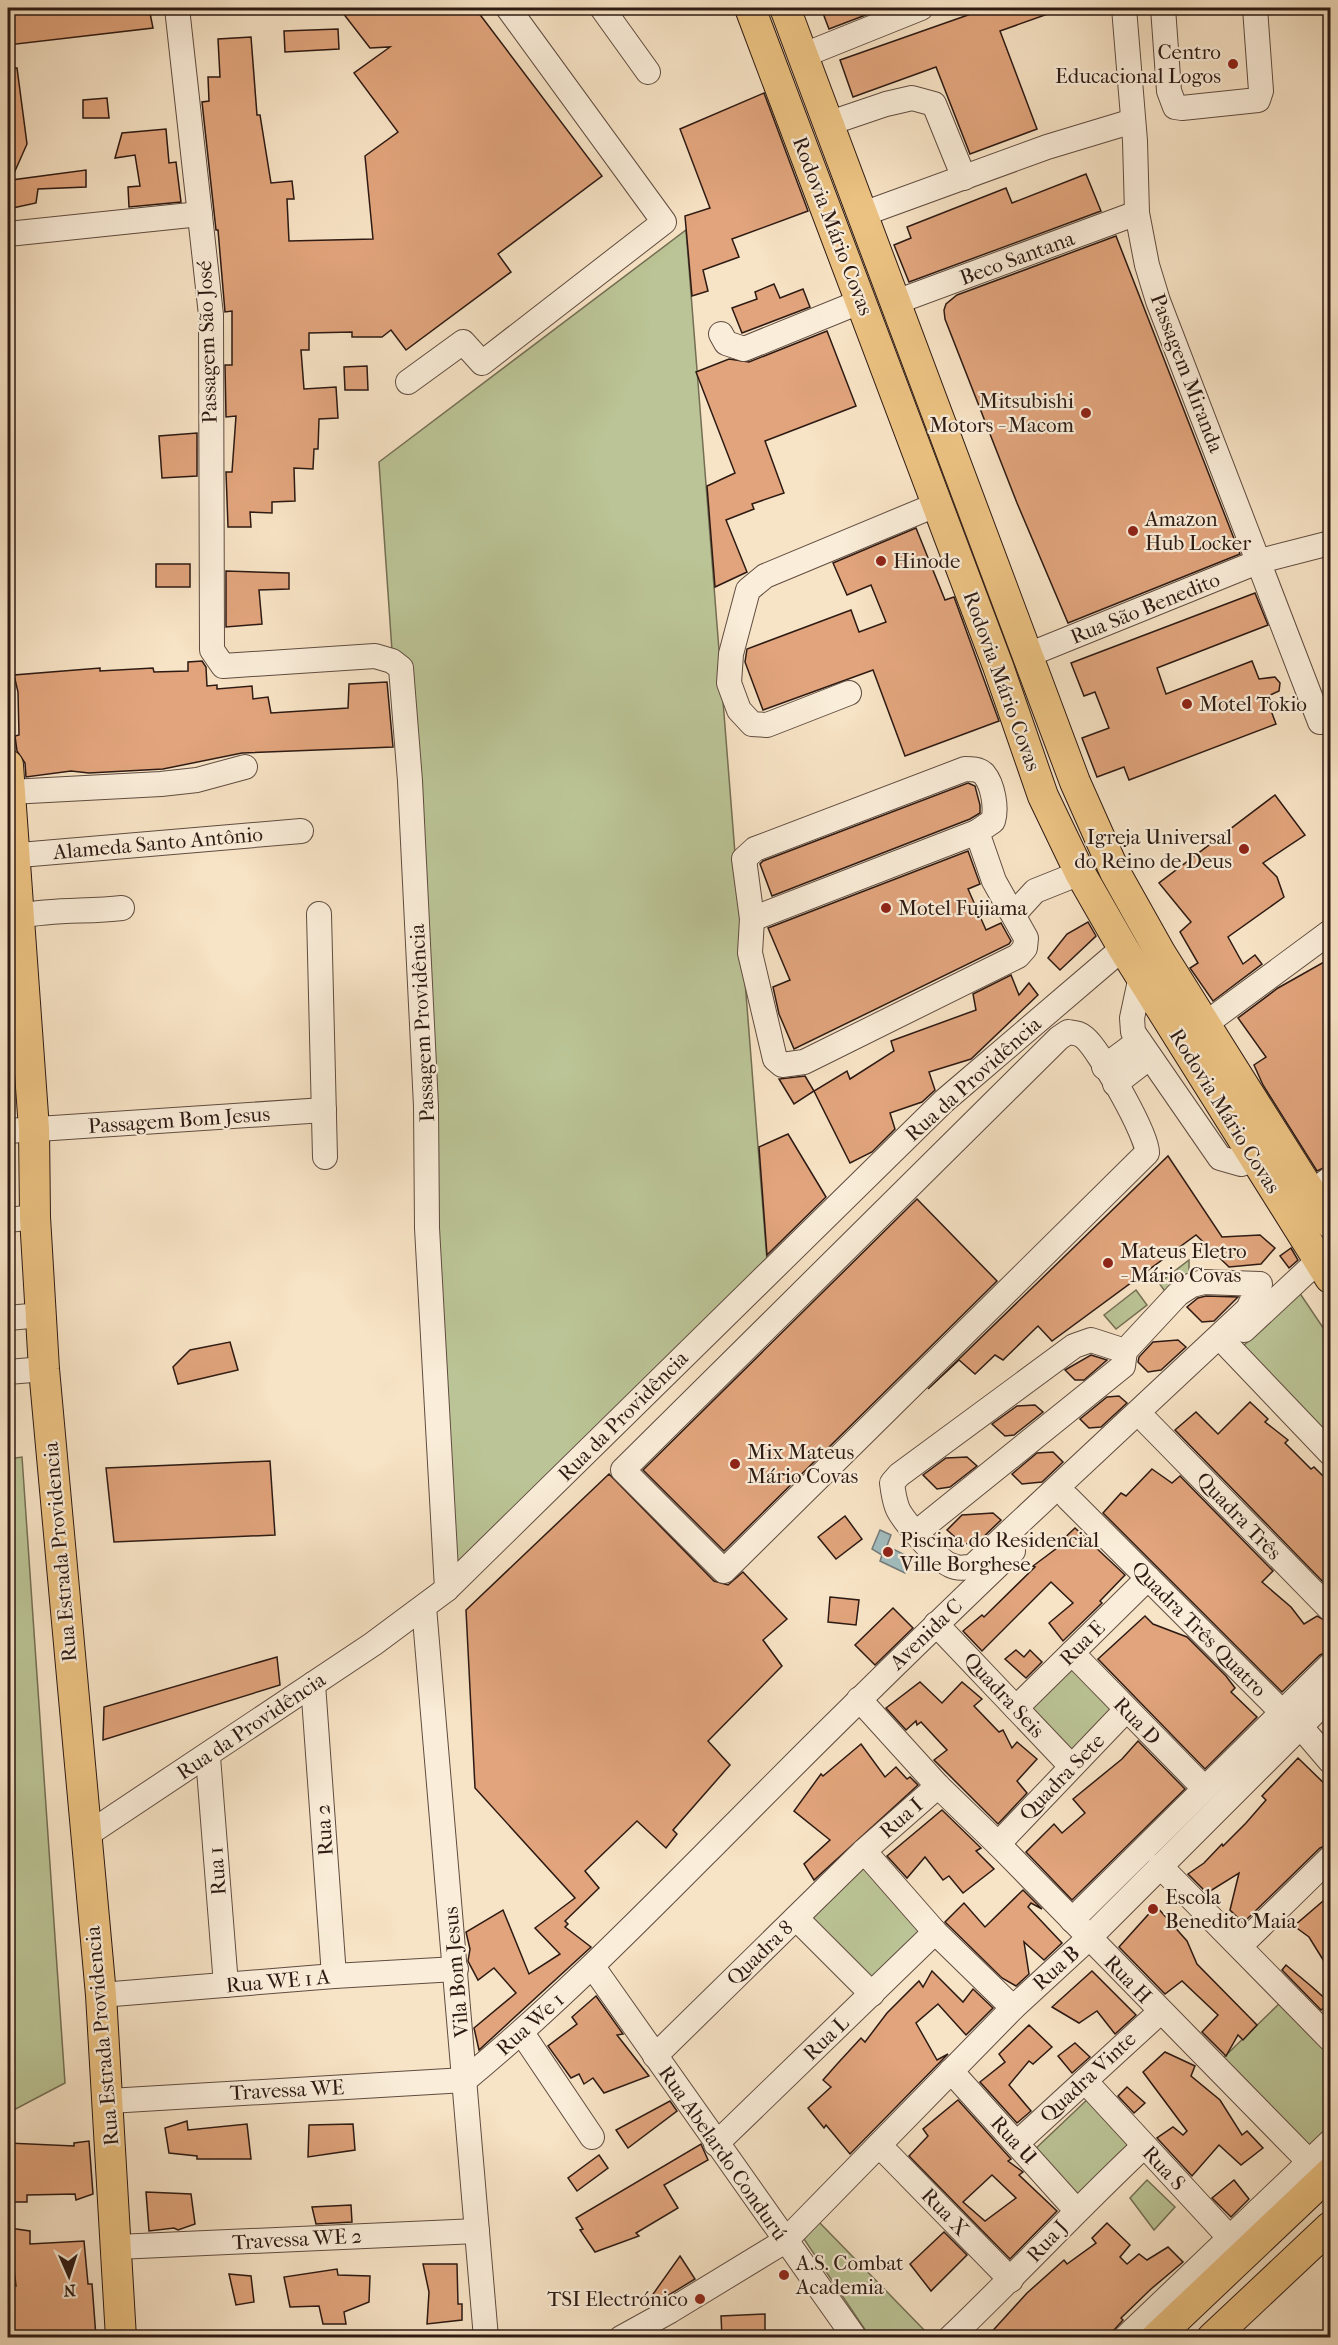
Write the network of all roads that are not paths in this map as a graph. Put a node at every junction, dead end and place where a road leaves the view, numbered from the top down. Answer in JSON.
{"nodes":[{"id":1,"x":177,"y":8,"type":"edge"},
{"id":2,"x":508,"y":8,"type":"edge"},
{"id":3,"x":602,"y":8,"type":"edge"},
{"id":4,"x":750,"y":8,"type":"edge"},
{"id":5,"x":785,"y":8,"type":"edge"},
{"id":6,"x":921,"y":8,"type":"edge"},
{"id":7,"x":1124,"y":8,"type":"edge"},
{"id":8,"x":1163,"y":8,"type":"edge"},
{"id":9,"x":1254,"y":8,"type":"edge"},
{"id":10,"x":804,"y":55,"type":"junction"},
{"id":11,"x":648,"y":72,"type":"dead end"},
{"id":12,"x":1133,"y":121,"type":"junction"},
{"id":13,"x":830,"y":123,"type":"junction"},
{"id":14,"x":964,"y":177,"type":"junction"},
{"id":15,"x":1137,"y":213,"type":"junction"},
{"id":16,"x":200,"y":214,"type":"junction"},
{"id":17,"x":863,"y":214,"type":"junction"},
{"id":18,"x":8,"y":234,"type":"edge"},
{"id":19,"x":862,"y":302,"type":"junction"},
{"id":20,"x":896,"y":302,"type":"junction"},
{"id":21,"x":721,"y":334,"type":"dead end"},
{"id":22,"x":408,"y":382,"type":"dead end"},
{"id":23,"x":938,"y":504,"type":"junction"},
{"id":24,"x":1330,"y":543,"type":"edge"},
{"id":25,"x":1260,"y":561,"type":"junction"},
{"id":26,"x":211,"y":641,"type":"joint"},
{"id":27,"x":1029,"y":655,"type":"junction"},
{"id":28,"x":849,"y":693,"type":"dead end"},
{"id":29,"x":1320,"y":722,"type":"dead end"},
{"id":30,"x":245,"y":767,"type":"dead end"},
{"id":31,"x":9,"y":778,"type":"edge"},
{"id":32,"x":301,"y":831,"type":"dead end"},
{"id":33,"x":977,"y":832,"type":"junction"},
{"id":34,"x":11,"y":856,"type":"edge"},
{"id":35,"x":1080,"y":873,"type":"junction"},
{"id":36,"x":122,"y":908,"type":"dead end"},
{"id":37,"x":319,"y":914,"type":"dead end"},
{"id":38,"x":1014,"y":914,"type":"junction"},
{"id":39,"x":20,"y":916,"type":"junction"},
{"id":40,"x":752,"y":919,"type":"junction"},
{"id":41,"x":1330,"y":932,"type":"edge"},
{"id":42,"x":1123,"y":948,"type":"junction"},
{"id":43,"x":1141,"y":975,"type":"junction"},
{"id":44,"x":1169,"y":994,"type":"junction"},
{"id":45,"x":1204,"y":1024,"type":"junction"},
{"id":46,"x":1144,"y":1049,"type":"junction"},
{"id":47,"x":1110,"y":1076,"type":"junction"},
{"id":48,"x":1236,"y":1102,"type":"junction"},
{"id":49,"x":324,"y":1110,"type":"junction"},
{"id":50,"x":21,"y":1130,"type":"edge"},
{"id":51,"x":325,"y":1156,"type":"dead end"},
{"id":52,"x":1254,"y":1160,"type":"junction"},
{"id":53,"x":1321,"y":1186,"type":"edge"},
{"id":54,"x":21,"y":1219,"type":"edge"},
{"id":55,"x":1330,"y":1223,"type":"edge"},
{"id":56,"x":1325,"y":1269,"type":"edge"},
{"id":57,"x":41,"y":1315,"type":"junction"},
{"id":58,"x":8,"y":1318,"type":"edge"},
{"id":59,"x":1228,"y":1346,"type":"junction"},
{"id":60,"x":1125,"y":1351,"type":"junction"},
{"id":61,"x":44,"y":1369,"type":"junction"},
{"id":62,"x":8,"y":1372,"type":"edge"},
{"id":63,"x":1147,"y":1422,"type":"junction"},
{"id":64,"x":1330,"y":1453,"type":"edge"},
{"id":65,"x":1068,"y":1498,"type":"junction"},
{"id":66,"x":917,"y":1532,"type":"junction"},
{"id":67,"x":1148,"y":1578,"type":"junction"},
{"id":68,"x":447,"y":1589,"type":"junction"},
{"id":69,"x":424,"y":1607,"type":"junction"},
{"id":70,"x":1330,"y":1610,"type":"edge"},
{"id":71,"x":936,"y":1624,"type":"junction"},
{"id":72,"x":1072,"y":1653,"type":"junction"},
{"id":73,"x":1330,"y":1665,"type":"edge"},
{"id":74,"x":313,"y":1684,"type":"junction"},
{"id":75,"x":1330,"y":1697,"type":"edge"},
{"id":76,"x":859,"y":1699,"type":"junction"},
{"id":77,"x":1016,"y":1708,"type":"junction"},
{"id":78,"x":1126,"y":1710,"type":"junction"},
{"id":79,"x":1291,"y":1719,"type":"junction"},
{"id":80,"x":208,"y":1756,"type":"junction"},
{"id":81,"x":1330,"y":1761,"type":"edge"},
{"id":82,"x":1071,"y":1766,"type":"junction"},
{"id":83,"x":938,"y":1786,"type":"junction"},
{"id":84,"x":1204,"y":1788,"type":"junction"},
{"id":85,"x":85,"y":1836,"type":"junction"},
{"id":86,"x":998,"y":1844,"type":"junction"},
{"id":87,"x":864,"y":1851,"type":"junction"},
{"id":88,"x":1160,"y":1866,"type":"junction"},
{"id":89,"x":1326,"y":1871,"type":"edge"},
{"id":90,"x":796,"y":1918,"type":"junction"},
{"id":91,"x":1072,"y":1920,"type":"junction"},
{"id":92,"x":935,"y":1932,"type":"junction"},
{"id":93,"x":1089,"y":1938,"type":"junction"},
{"id":94,"x":1240,"y":1946,"type":"junction"},
{"id":95,"x":593,"y":1967,"type":"junction"},
{"id":96,"x":456,"y":1969,"type":"junction"},
{"id":97,"x":334,"y":1976,"type":"junction"},
{"id":98,"x":226,"y":1985,"type":"junction"},
{"id":99,"x":872,"y":1994,"type":"junction"},
{"id":100,"x":101,"y":1995,"type":"junction"},
{"id":101,"x":1013,"y":2008,"type":"junction"},
{"id":102,"x":1160,"y":2012,"type":"junction"},
{"id":103,"x":522,"y":2033,"type":"junction"},
{"id":104,"x":1330,"y":2039,"type":"edge"},
{"id":105,"x":655,"y":2056,"type":"junction"},
{"id":106,"x":951,"y":2071,"type":"junction"},
{"id":107,"x":465,"y":2080,"type":"junction"},
{"id":108,"x":1085,"y":2081,"type":"junction"},
{"id":109,"x":109,"y":2101,"type":"junction"},
{"id":110,"x":592,"y":2137,"type":"dead end"},
{"id":111,"x":1330,"y":2142,"type":"edge"},
{"id":112,"x":1017,"y":2143,"type":"junction"},
{"id":113,"x":716,"y":2144,"type":"junction"},
{"id":114,"x":879,"y":2145,"type":"junction"},
{"id":115,"x":1144,"y":2146,"type":"junction"},
{"id":116,"x":1322,"y":2171,"type":"edge"},
{"id":117,"x":1077,"y":2210,"type":"junction"},
{"id":118,"x":1330,"y":2227,"type":"edge"},
{"id":119,"x":477,"y":2231,"type":"junction"},
{"id":120,"x":785,"y":2241,"type":"junction"},
{"id":121,"x":1236,"y":2246,"type":"junction"},
{"id":122,"x":117,"y":2247,"type":"junction"},
{"id":123,"x":1011,"y":2280,"type":"junction"},
{"id":124,"x":122,"y":2337,"type":"edge"},
{"id":125,"x":486,"y":2337,"type":"edge"},
{"id":126,"x":621,"y":2337,"type":"edge"},
{"id":127,"x":855,"y":2337,"type":"edge"},
{"id":128,"x":950,"y":2337,"type":"edge"},
{"id":129,"x":1125,"y":2337,"type":"edge"},
{"id":130,"x":1156,"y":2337,"type":"edge"},
{"id":131,"x":1212,"y":2337,"type":"edge"}],
"edges":[{"from":1,"to":16,"type":"street","name":"Passagem São José"},
{"from":2,"to":22,"type":"street"},
{"from":3,"to":11,"type":"street"},
{"from":4,"to":19,"type":"main road","name":"Rodovia Mário Covas"},
{"from":5,"to":10,"type":"main road","name":"Rodovia Mário Covas"},
{"from":6,"to":10,"type":"street"},
{"from":7,"to":12,"type":"street","name":"Passagem Miranda"},
{"from":8,"to":9,"type":"street"},
{"from":10,"to":13,"type":"main road","name":"Rodovia Mário Covas"},
{"from":12,"to":14,"type":"street"},
{"from":12,"to":15,"type":"street","name":"Passagem Miranda"},
{"from":13,"to":14,"type":"street"},
{"from":13,"to":17,"type":"main road","name":"Rodovia Mário Covas"},
{"from":14,"to":17,"type":"street"},
{"from":15,"to":20,"type":"street","name":"Beco Santana"},
{"from":15,"to":25,"type":"street","name":"Passagem Miranda"},
{"from":16,"to":18,"type":"street"},
{"from":16,"to":26,"type":"street","name":"Passagem São José"},
{"from":17,"to":20,"type":"main road","name":"Rodovia Mário Covas"},
{"from":19,"to":21,"type":"street"},
{"from":19,"to":23,"type":"main road","name":"Rodovia Mário Covas"},
{"from":20,"to":27,"type":"main road","name":"Rodovia Mário Covas"},
{"from":23,"to":28,"type":"street"},
{"from":23,"to":35,"type":"main road","name":"Rodovia Mário Covas"},
{"from":24,"to":25,"type":"street","name":"Rua São Benedito"},
{"from":25,"to":27,"type":"street","name":"Rua São Benedito"},
{"from":25,"to":29,"type":"street","name":"Passagem Miranda"},
{"from":26,"to":68,"type":"street","name":"Passagem Providência"},
{"from":27,"to":44,"type":"main road","name":"Rodovia Mário Covas"},
{"from":30,"to":31,"type":"street"},
{"from":31,"to":34,"type":"main road","name":"Rua Estrada Providencia"},
{"from":32,"to":34,"type":"street","name":"Alameda Santo Antônio"},
{"from":33,"to":38,"type":"street"},
{"from":33,"to":40,"type":"street"},
{"from":33,"to":40,"type":"street"},
{"from":34,"to":39,"type":"main road","name":"Rua Estrada Providencia"},
{"from":35,"to":38,"type":"street"},
{"from":35,"to":42,"type":"main road","name":"Rodovia Mário Covas"},
{"from":36,"to":39,"type":"street"},
{"from":37,"to":49,"type":"street"},
{"from":38,"to":40,"type":"street"},
{"from":39,"to":50,"type":"main road","name":"Rua Estrada Providencia"},
{"from":41,"to":45,"type":"street"},
{"from":42,"to":43,"type":"main road","name":"Rodovia Mário Covas"},
{"from":42,"to":68,"type":"street","name":"Rua da Providência"},
{"from":43,"to":44,"type":"main road","name":"Rodovia Mário Covas"},
{"from":43,"to":46,"type":"street"},
{"from":44,"to":45,"type":"main road","name":"Rodovia Mário Covas"},
{"from":44,"to":48,"type":"main road","name":"Rodovia Mário Covas"},
{"from":45,"to":48,"type":"main road","name":"Rodovia Mário Covas"},
{"from":46,"to":47,"type":"street"},
{"from":46,"to":52,"type":"street"},
{"from":47,"to":47,"type":"street"},
{"from":48,"to":52,"type":"main road","name":"Rodovia Mário Covas"},
{"from":48,"to":53,"type":"main road","name":"Rodovia Mário Covas"},
{"from":49,"to":50,"type":"street","name":"Passagem Bom Jesus"},
{"from":49,"to":51,"type":"street"},
{"from":50,"to":54,"type":"main road","name":"Rua Estrada Providencia"},
{"from":52,"to":56,"type":"main road","name":"Rodovia Mário Covas"},
{"from":53,"to":55,"type":"main road","name":"Rodovia Mário Covas"},
{"from":54,"to":57,"type":"main road","name":"Rua Estrada Providencia"},
{"from":56,"to":59,"type":"street","name":"Avenida C"},
{"from":57,"to":58,"type":"street"},
{"from":57,"to":61,"type":"main road","name":"Rua Estrada Providencia"},
{"from":59,"to":63,"type":"street","name":"Avenida C"},
{"from":59,"to":64,"type":"street"},
{"from":60,"to":66,"type":"street"},
{"from":60,"to":66,"type":"street"},
{"from":60,"to":66,"type":"street"},
{"from":61,"to":62,"type":"street"},
{"from":61,"to":85,"type":"main road","name":"Rua Estrada Providencia"},
{"from":63,"to":65,"type":"street","name":"Avenida C"},
{"from":63,"to":70,"type":"street","name":"Quadra Três"},
{"from":65,"to":67,"type":"street","name":"Quadra Três Quatro"},
{"from":65,"to":71,"type":"street","name":"Avenida C"},
{"from":67,"to":72,"type":"street","name":"Rua E"},
{"from":67,"to":79,"type":"street","name":"Quadra Três Quatro"},
{"from":68,"to":69,"type":"street","name":"Rua da Providência"},
{"from":69,"to":74,"type":"street","name":"Rua da Providência"},
{"from":69,"to":96,"type":"street","name":"Vila Bom Jesus"},
{"from":71,"to":76,"type":"street","name":"Avenida C"},
{"from":71,"to":77,"type":"street","name":"Quadra Seis"},
{"from":72,"to":77,"type":"street","name":"Rua E"},
{"from":72,"to":78,"type":"street","name":"Rua D"},
{"from":73,"to":79,"type":"street","name":"Rua B"},
{"from":74,"to":80,"type":"street","name":"Rua da Providência"},
{"from":74,"to":97,"type":"street","name":"Rua 2"},
{"from":75,"to":79,"type":"street","name":"Rua B"},
{"from":76,"to":83,"type":"street","name":"Rua H"},
{"from":76,"to":95,"type":"street","name":"Avenida C"},
{"from":77,"to":82,"type":"street","name":"Quadra Seis"},
{"from":78,"to":82,"type":"street","name":"Quadra Sete"},
{"from":78,"to":84,"type":"street","name":"Rua D"},
{"from":79,"to":81,"type":"street","name":"Quadra Três Quatro"},
{"from":79,"to":84,"type":"street","name":"Rua B"},
{"from":79,"to":88,"type":"street","name":"Rua B"},
{"from":80,"to":85,"type":"street","name":"Rua da Providência"},
{"from":80,"to":98,"type":"street","name":"Rua 1"},
{"from":82,"to":86,"type":"street","name":"Quadra Sete"},
{"from":83,"to":86,"type":"street","name":"Rua H"},
{"from":83,"to":87,"type":"street","name":"Rua I"},
{"from":84,"to":91,"type":"street","name":"Rua B"},
{"from":85,"to":100,"type":"main road","name":"Rua Estrada Providencia"},
{"from":86,"to":91,"type":"street","name":"Rua H"},
{"from":87,"to":90,"type":"street","name":"Quadra 8"},
{"from":87,"to":92,"type":"street"},
{"from":88,"to":93,"type":"street","name":"Rua B"},
{"from":88,"to":94,"type":"street"},
{"from":89,"to":94,"type":"street"},
{"from":90,"to":99,"type":"street"},
{"from":90,"to":105,"type":"street","name":"Quadra 8"},
{"from":91,"to":93,"type":"street","name":"Rua H"},
{"from":92,"to":99,"type":"street","name":"Rua L"},
{"from":92,"to":101,"type":"street"},
{"from":93,"to":101,"type":"street","name":"Rua B"},
{"from":93,"to":102,"type":"street","name":"Rua H"},
{"from":94,"to":104,"type":"street"},
{"from":95,"to":103,"type":"street","name":"Rua We 1"},
{"from":95,"to":105,"type":"street","name":"Rua Abelardo Condurú"},
{"from":96,"to":97,"type":"street","name":"Rua WE 1 A"},
{"from":96,"to":107,"type":"street","name":"Vila Bom Jesus"},
{"from":97,"to":98,"type":"street","name":"Rua WE 1 A"},
{"from":98,"to":100,"type":"street","name":"Rua WE 1 A"},
{"from":99,"to":113,"type":"street","name":"Rua L"},
{"from":100,"to":109,"type":"main road","name":"Rua Estrada Providencia"},
{"from":101,"to":106,"type":"street","name":"Rua B"},
{"from":102,"to":108,"type":"street","name":"Quadra Vinte"},
{"from":102,"to":116,"type":"street","name":"Rua H"},
{"from":103,"to":107,"type":"street","name":"Rua We 1"},
{"from":103,"to":110,"type":"street"},
{"from":105,"to":113,"type":"street","name":"Rua Abelardo Condurú"},
{"from":106,"to":112,"type":"street","name":"Rua U"},
{"from":106,"to":114,"type":"street","name":"Rua B"},
{"from":107,"to":109,"type":"street","name":"Travessa WE"},
{"from":107,"to":119,"type":"street","name":"Vila Bom Jesus"},
{"from":108,"to":112,"type":"street","name":"Quadra Vinte"},
{"from":108,"to":115,"type":"street","name":"Rua S"},
{"from":109,"to":122,"type":"main road","name":"Rua Estrada Providencia"},
{"from":111,"to":116,"type":"street"},
{"from":112,"to":117,"type":"street","name":"Rua U"},
{"from":113,"to":120,"type":"street","name":"Rua Abelardo Condurú"},
{"from":114,"to":120,"type":"street","name":"Rua B"},
{"from":114,"to":123,"type":"street","name":"Rua X"},
{"from":115,"to":117,"type":"street","name":"Rua J"},
{"from":115,"to":121,"type":"street","name":"Rua S"},
{"from":116,"to":121,"type":"main road"},
{"from":117,"to":123,"type":"street","name":"Rua J"},
{"from":118,"to":131,"type":"main road"},
{"from":119,"to":122,"type":"street","name":"Travessa WE 2"},
{"from":119,"to":125,"type":"street","name":"Vila Bom Jesus"},
{"from":120,"to":126,"type":"street","name":"Rua B"},
{"from":120,"to":127,"type":"street","name":"Rua Abelardo Condurú"},
{"from":121,"to":129,"type":"street"},
{"from":121,"to":130,"type":"main road"},
{"from":122,"to":124,"type":"main road","name":"Rua Estrada Providencia"},
{"from":123,"to":128,"type":"street","name":"Rua J"}]}
